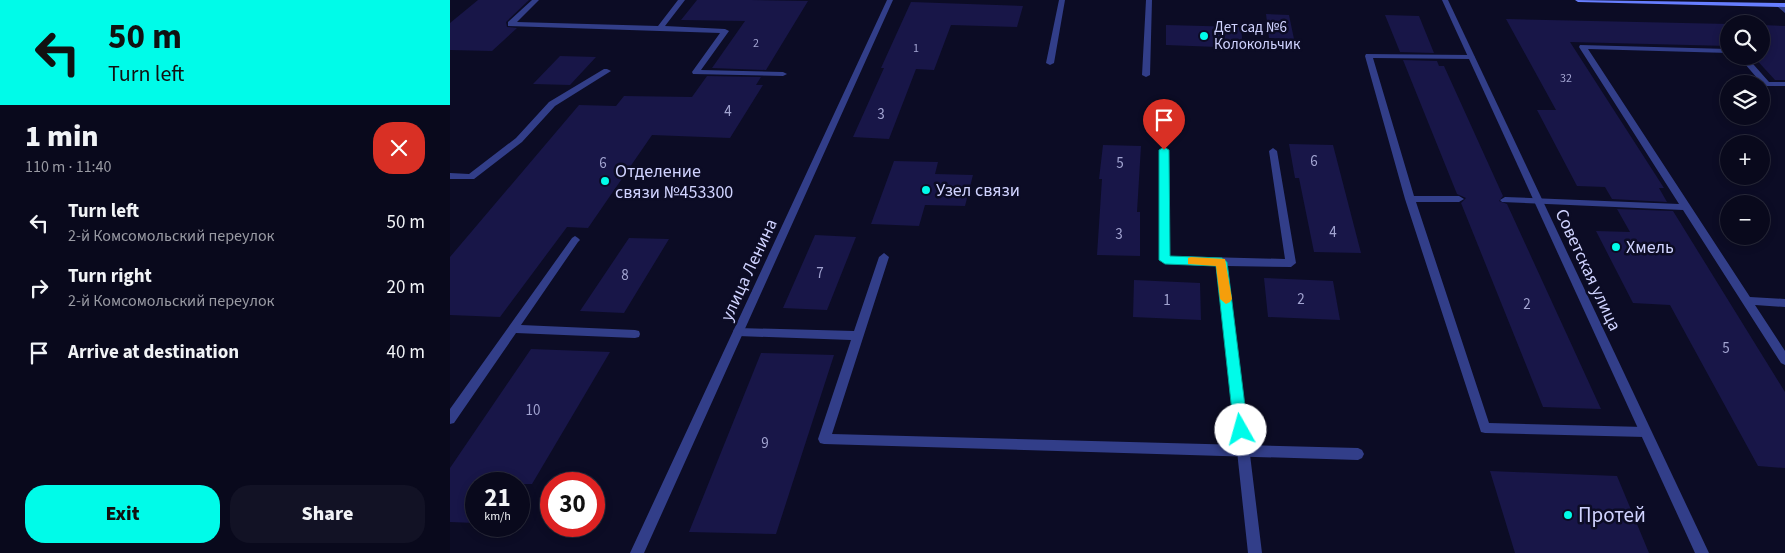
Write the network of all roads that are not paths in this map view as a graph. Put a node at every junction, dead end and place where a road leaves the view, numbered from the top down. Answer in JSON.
{"nodes":[{"id":1,"x":536,"y":0,"type":"edge"},
{"id":2,"x":682,"y":0,"type":"edge"},
{"id":3,"x":890,"y":0,"type":"edge"},
{"id":4,"x":1062,"y":0,"type":"edge"},
{"id":5,"x":1150,"y":0,"type":"edge"},
{"id":6,"x":1444,"y":0,"type":"edge"},
{"id":7,"x":1578,"y":0,"type":"edge"},
{"id":8,"x":1782,"y":5,"type":"edge"},
{"id":9,"x":1785,"y":11,"type":"edge"},
{"id":10,"x":660,"y":28,"type":"junction"},
{"id":11,"x":1720,"y":51,"type":"edge"},
{"id":12,"x":1471,"y":57,"type":"junction"},
{"id":13,"x":1050,"y":63,"type":"dead end"},
{"id":14,"x":1750,"y":65,"type":"edge"},
{"id":15,"x":607,"y":71,"type":"dead end"},
{"id":16,"x":783,"y":74,"type":"dead end"},
{"id":17,"x":1146,"y":75,"type":"dead end"},
{"id":18,"x":1785,"y":84,"type":"edge"},
{"id":19,"x":1164,"y":150,"type":"dead end"},
{"id":20,"x":1273,"y":151,"type":"dead end"},
{"id":21,"x":450,"y":176,"type":"edge"},
{"id":22,"x":1410,"y":199,"type":"junction"},
{"id":23,"x":1459,"y":200,"type":"dead end"},
{"id":24,"x":1505,"y":200,"type":"dead end"},
{"id":25,"x":1538,"y":200,"type":"junction"},
{"id":26,"x":1686,"y":206,"type":"junction"},
{"id":27,"x":575,"y":240,"type":"dead end"},
{"id":28,"x":884,"y":257,"type":"dead end"},
{"id":29,"x":1222,"y":262,"type":"junction"},
{"id":30,"x":1747,"y":301,"type":"junction"},
{"id":31,"x":1785,"y":303,"type":"edge"},
{"id":32,"x":513,"y":329,"type":"junction"},
{"id":33,"x":738,"y":332,"type":"junction"},
{"id":34,"x":635,"y":334,"type":"dead end"},
{"id":35,"x":858,"y":336,"type":"junction"},
{"id":36,"x":1785,"y":360,"type":"edge"},
{"id":37,"x":450,"y":419,"type":"edge"},
{"id":38,"x":1645,"y":432,"type":"junction"},
{"id":39,"x":1243,"y":449,"type":"junction"},
{"id":40,"x":1358,"y":454,"type":"dead end"},
{"id":41,"x":637,"y":553,"type":"edge"},
{"id":42,"x":1255,"y":553,"type":"edge"},
{"id":43,"x":1702,"y":553,"type":"edge"}],
"edges":[{"from":1,"to":10,"type":"street"},
{"from":2,"to":10,"type":"street"},
{"from":3,"to":33,"type":"street","name":"улица Ленина"},
{"from":4,"to":13,"type":"street"},
{"from":5,"to":17,"type":"street"},
{"from":6,"to":12,"type":"street","name":"Советская улица"},
{"from":7,"to":8,"type":"main road"},
{"from":8,"to":9,"type":"street"},
{"from":10,"to":16,"type":"street"},
{"from":11,"to":26,"type":"street"},
{"from":12,"to":22,"type":"street"},
{"from":12,"to":25,"type":"street","name":"Советская улица"},
{"from":14,"to":18,"type":"street"},
{"from":15,"to":21,"type":"street"},
{"from":19,"to":29,"type":"street"},
{"from":20,"to":29,"type":"street"},
{"from":22,"to":23,"type":"street"},
{"from":22,"to":38,"type":"street"},
{"from":24,"to":25,"type":"street"},
{"from":25,"to":26,"type":"street"},
{"from":25,"to":38,"type":"street","name":"Советская улица"},
{"from":26,"to":30,"type":"street"},
{"from":27,"to":32,"type":"street"},
{"from":28,"to":35,"type":"street"},
{"from":29,"to":39,"type":"street"},
{"from":30,"to":31,"type":"street"},
{"from":30,"to":36,"type":"street"},
{"from":32,"to":34,"type":"street"},
{"from":32,"to":37,"type":"street"},
{"from":33,"to":35,"type":"street"},
{"from":33,"to":41,"type":"street","name":"улица Ленина"},
{"from":35,"to":39,"type":"street"},
{"from":38,"to":43,"type":"street","name":"Советская улица"},
{"from":39,"to":40,"type":"street"},
{"from":39,"to":42,"type":"street"}]}
